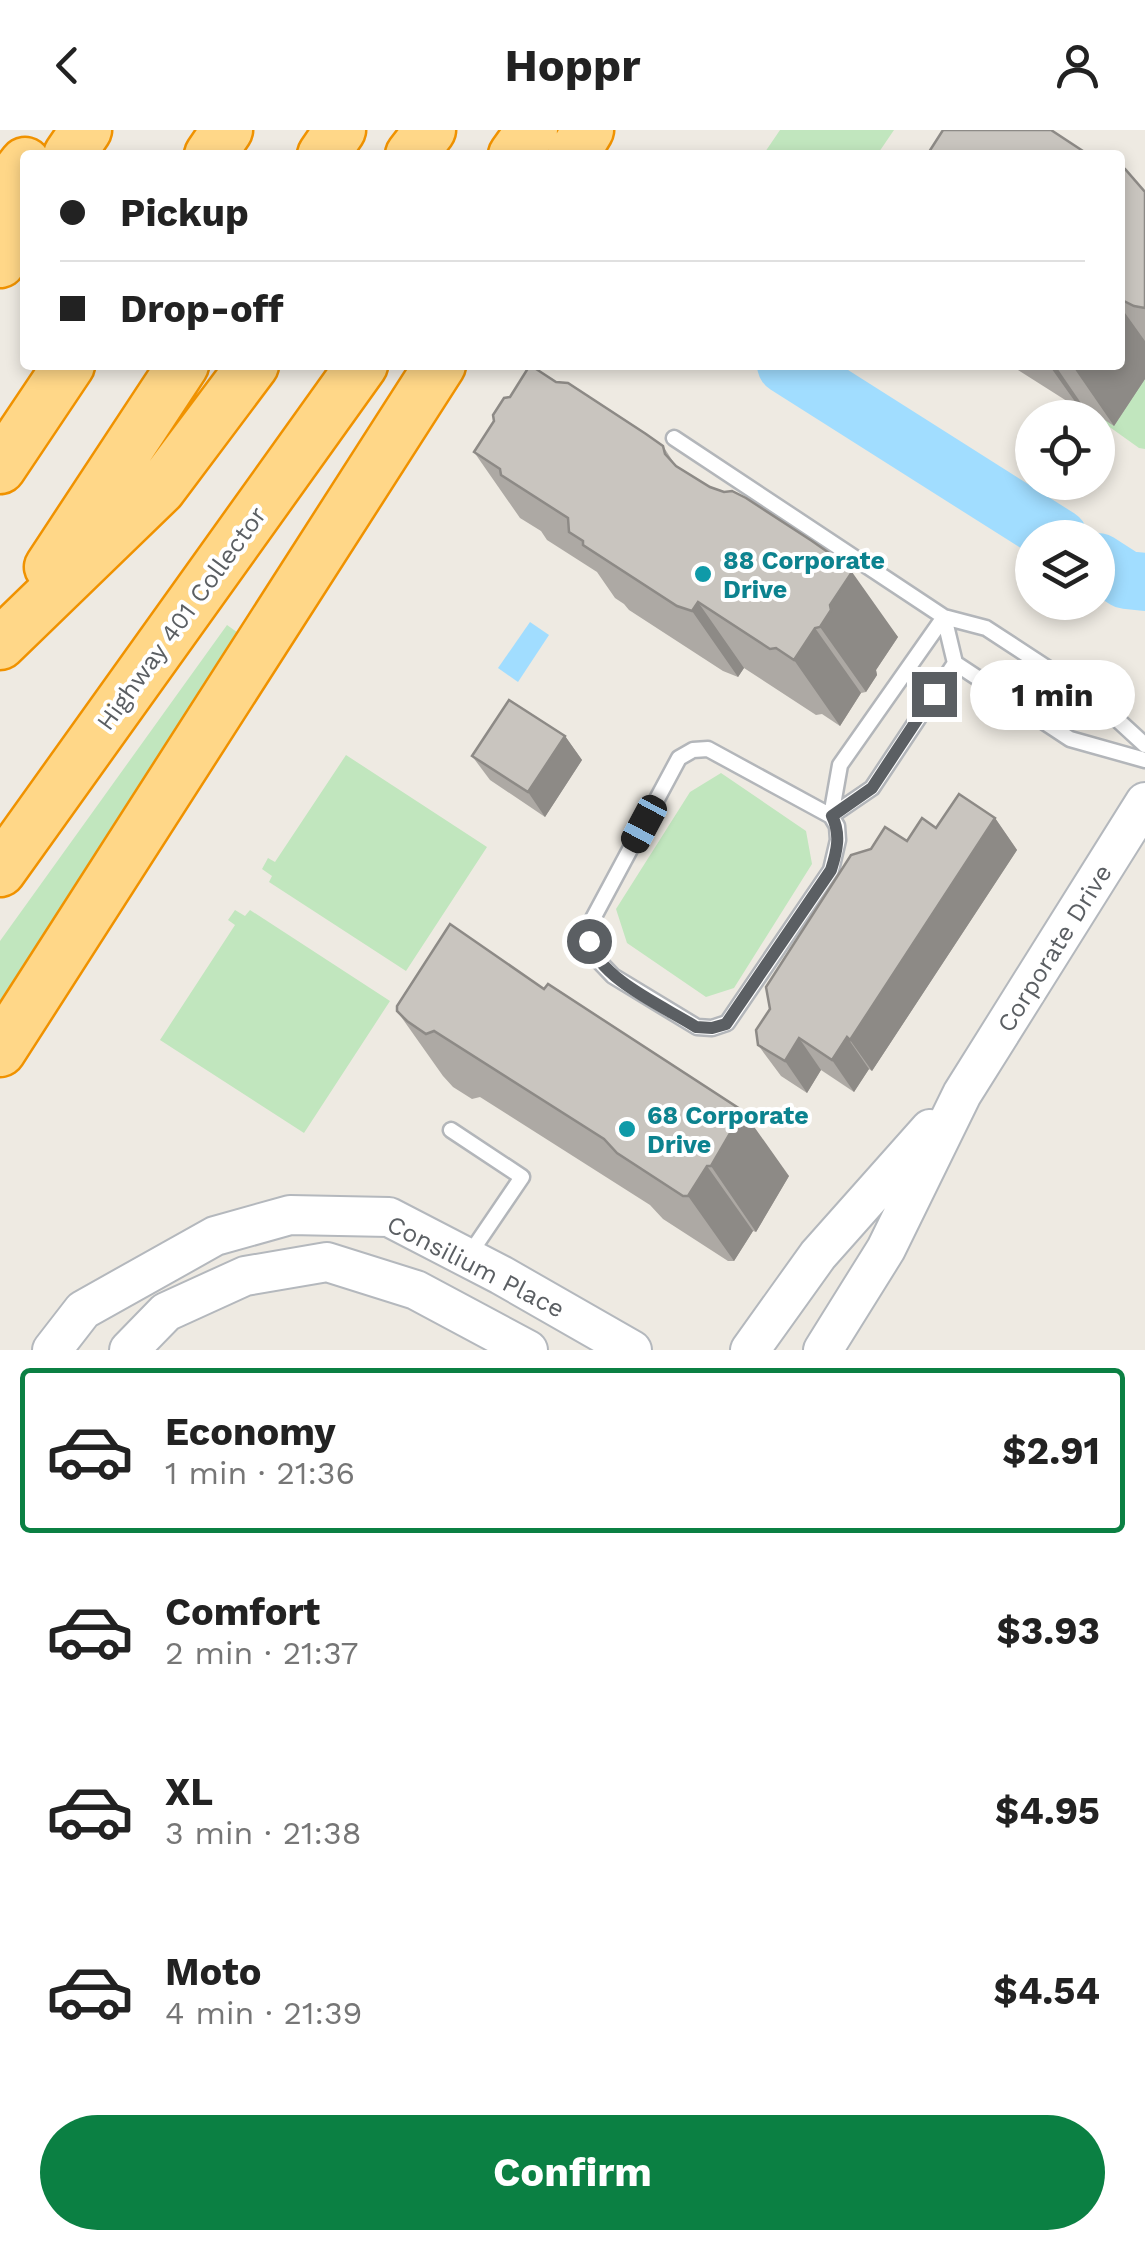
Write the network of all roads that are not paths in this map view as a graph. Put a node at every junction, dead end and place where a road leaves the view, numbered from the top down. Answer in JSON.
{"nodes":[{"id":1,"x":430,"y":130,"type":"edge"},
{"id":2,"x":415,"y":150,"type":"edge"},
{"id":3,"x":20,"y":170,"type":"edge"},
{"id":4,"x":0,"y":196,"type":"edge"},
{"id":5,"x":20,"y":232,"type":"edge"},
{"id":6,"x":0,"y":262,"type":"edge"},
{"id":7,"x":66,"y":370,"type":"edge"},
{"id":8,"x":180,"y":370,"type":"edge"},
{"id":9,"x":248,"y":370,"type":"edge"},
{"id":10,"x":358,"y":370,"type":"edge"},
{"id":11,"x":437,"y":370,"type":"edge"},
{"id":12,"x":674,"y":438,"type":"dead end"},
{"id":13,"x":0,"y":468,"type":"edge"},
{"id":14,"x":944,"y":617,"type":"junction"},
{"id":15,"x":0,"y":643,"type":"edge"},
{"id":16,"x":954,"y":663,"type":"junction"},
{"id":17,"x":1145,"y":745,"type":"edge"},
{"id":18,"x":1145,"y":760,"type":"edge"},
{"id":19,"x":1145,"y":802,"type":"edge"},
{"id":20,"x":832,"y":816,"type":"junction"},
{"id":21,"x":0,"y":871,"type":"edge"},
{"id":22,"x":0,"y":1051,"type":"edge"},
{"id":23,"x":962,"y":1094,"type":"junction"},
{"id":24,"x":451,"y":1130,"type":"dead end"},
{"id":25,"x":468,"y":1257,"type":"junction"},
{"id":26,"x":52,"y":1350,"type":"edge"},
{"id":27,"x":129,"y":1350,"type":"edge"},
{"id":28,"x":528,"y":1350,"type":"edge"},
{"id":29,"x":632,"y":1350,"type":"edge"},
{"id":30,"x":750,"y":1350,"type":"edge"},
{"id":31,"x":823,"y":1350,"type":"edge"}],
"edges":[{"from":1,"to":2,"type":"highway"},
{"from":3,"to":4,"type":"highway"},
{"from":5,"to":6,"type":"highway"},
{"from":7,"to":13,"type":"highway"},
{"from":8,"to":15,"type":"highway"},
{"from":9,"to":15,"type":"highway"},
{"from":10,"to":21,"type":"highway","name":"Highway 401 Collector"},
{"from":11,"to":22,"type":"highway"},
{"from":12,"to":14,"type":"lane"},
{"from":14,"to":16,"type":"lane"},
{"from":14,"to":17,"type":"lane"},
{"from":14,"to":20,"type":"lane"},
{"from":16,"to":18,"type":"lane"},
{"from":16,"to":20,"type":"lane"},
{"from":19,"to":23,"type":"street","name":"Corporate Drive"},
{"from":20,"to":20,"type":"lane"},
{"from":23,"to":30,"type":"street","name":"Corporate Drive"},
{"from":23,"to":31,"type":"street","name":"Corporate Drive"},
{"from":24,"to":25,"type":"lane"},
{"from":25,"to":26,"type":"street","name":"Consilium Place"},
{"from":25,"to":29,"type":"street","name":"Consilium Place"},
{"from":27,"to":28,"type":"street","name":"Consilium Place"}]}
